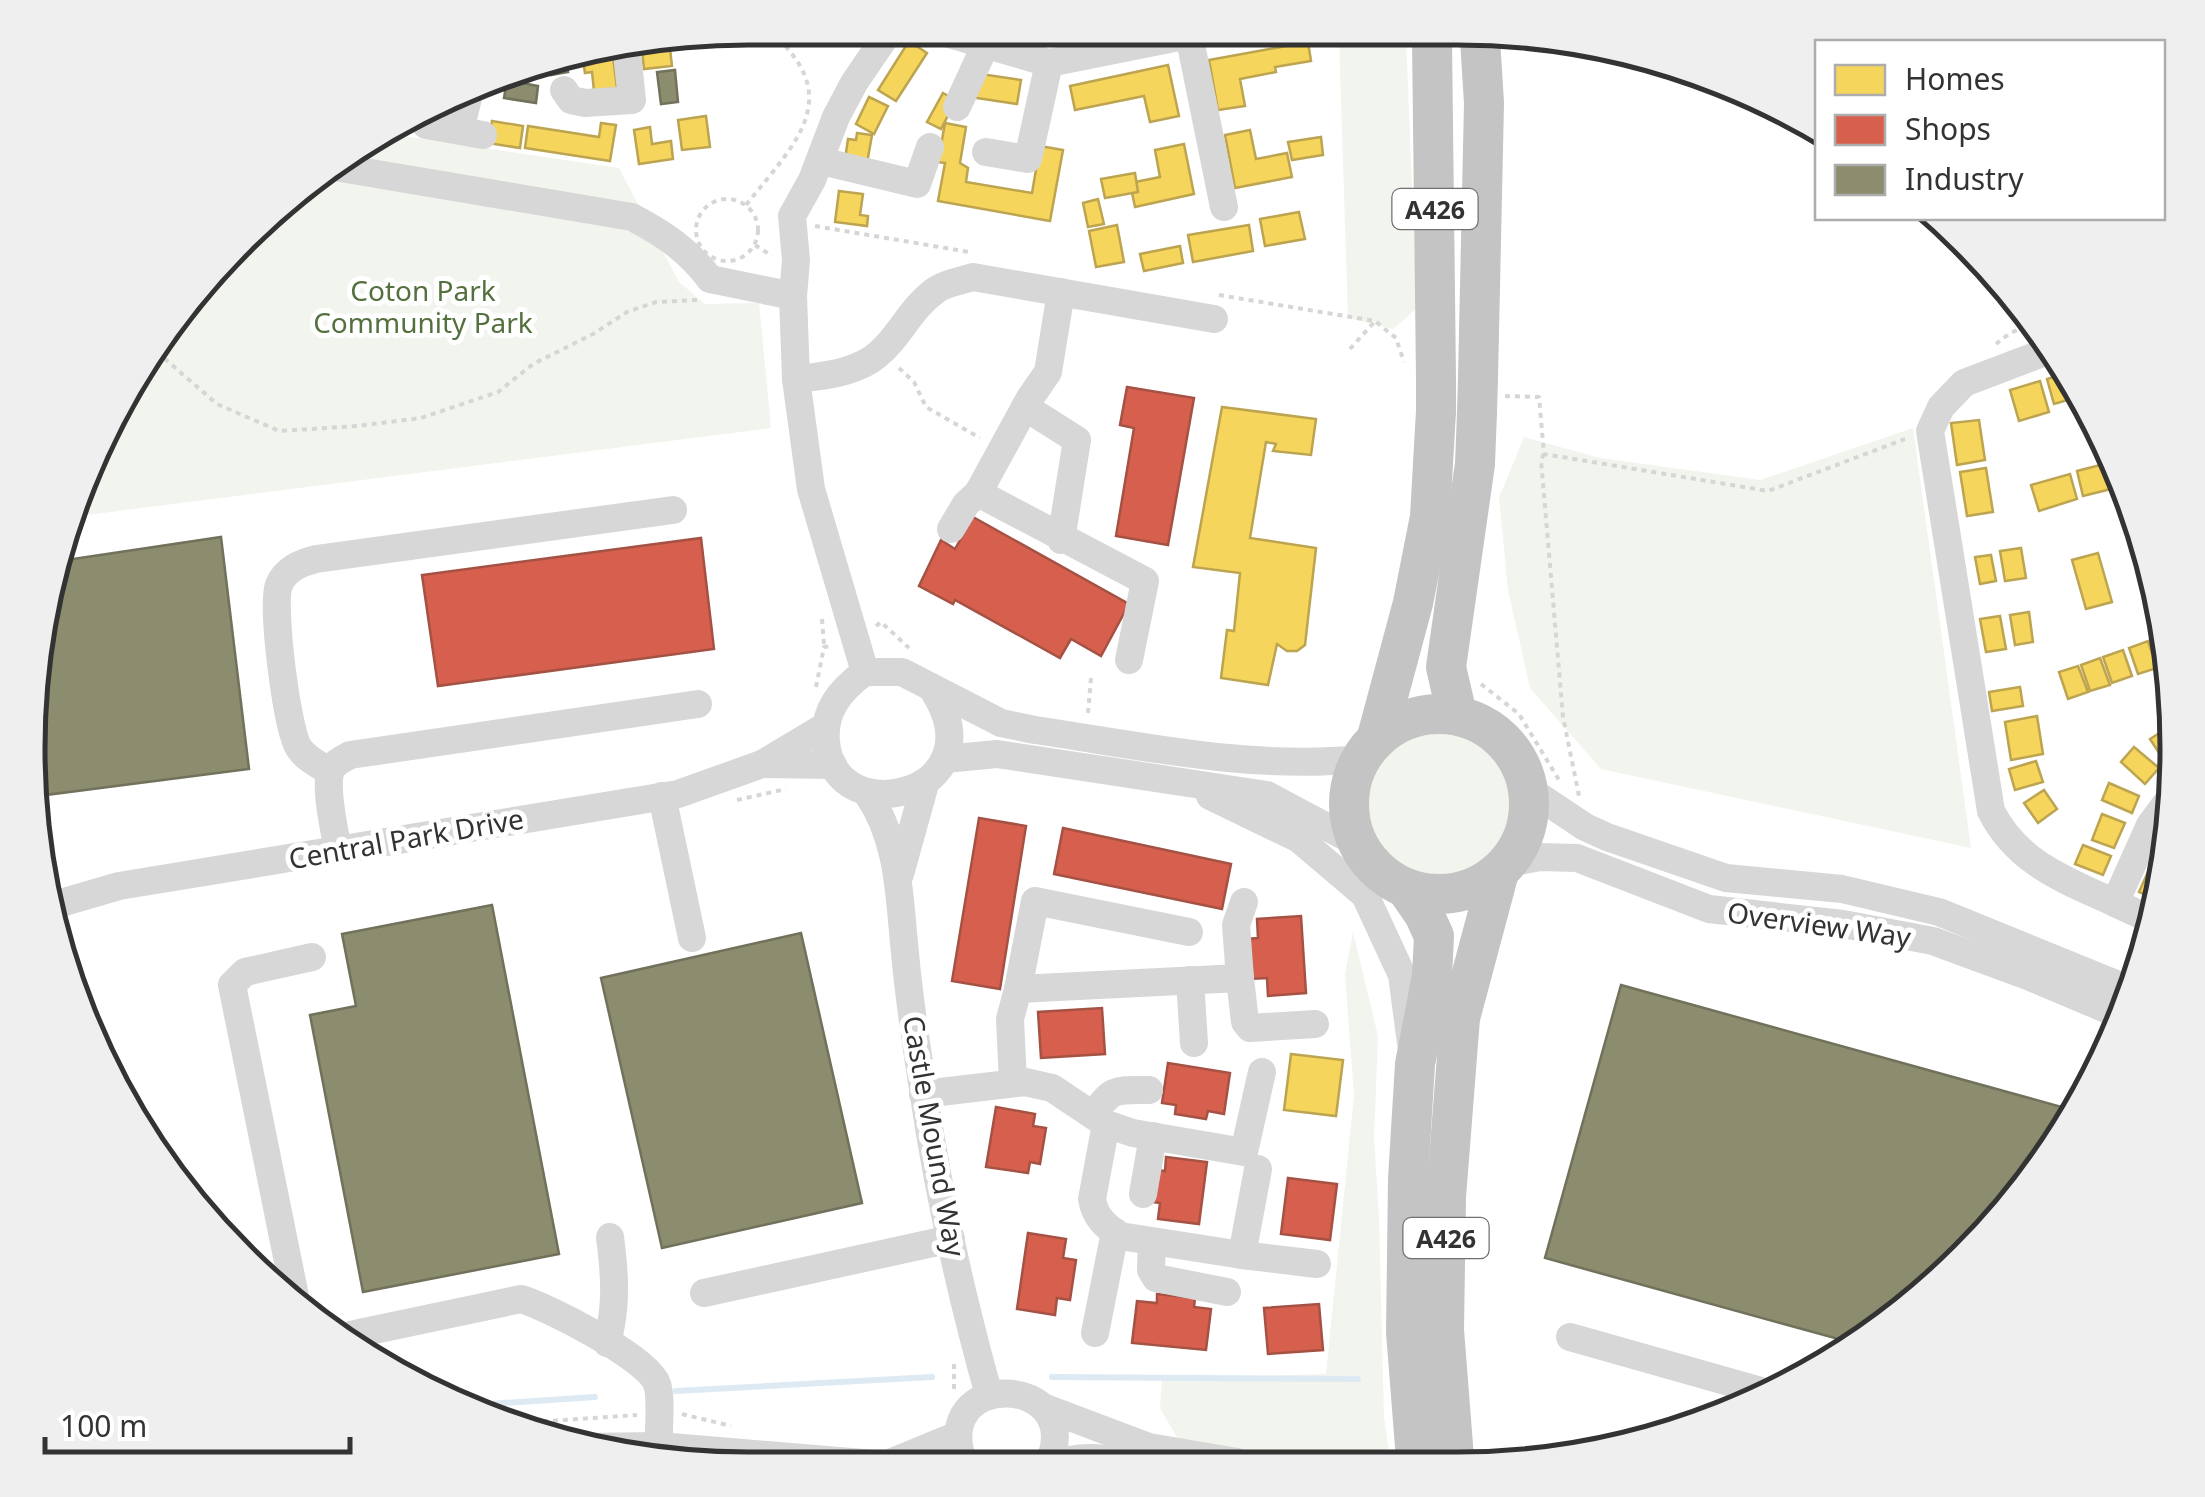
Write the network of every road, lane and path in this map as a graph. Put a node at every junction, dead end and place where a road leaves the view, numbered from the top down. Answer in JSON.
{"nodes":[{"id":1,"x":786,"y":45,"type":"edge"},
{"id":2,"x":880,"y":45,"type":"edge"},
{"id":3,"x":1002,"y":45,"type":"edge"},
{"id":4,"x":1022,"y":45,"type":"edge"},
{"id":5,"x":1140,"y":45,"type":"edge"},
{"id":6,"x":1192,"y":45,"type":"edge"},
{"id":7,"x":1432,"y":45,"type":"edge"},
{"id":8,"x":984,"y":46,"type":"joint"},
{"id":9,"x":1480,"y":46,"type":"edge"},
{"id":10,"x":627,"y":56,"type":"edge"},
{"id":11,"x":1049,"y":63,"type":"junction"},
{"id":12,"x":564,"y":90,"type":"dead end"},
{"id":13,"x":470,"y":103,"type":"edge"},
{"id":14,"x":956,"y":107,"type":"dead end"},
{"id":15,"x":426,"y":124,"type":"dead end"},
{"id":16,"x":930,"y":147,"type":"dead end"},
{"id":17,"x":986,"y":152,"type":"dead end"},
{"id":18,"x":350,"y":170,"type":"edge"},
{"id":19,"x":816,"y":171,"type":"junction"},
{"id":20,"x":746,"y":205,"type":"junction"},
{"id":21,"x":1224,"y":207,"type":"dead end"},
{"id":22,"x":1061,"y":292,"type":"junction"},
{"id":23,"x":792,"y":296,"type":"junction"},
{"id":24,"x":709,"y":300,"type":"dead end"},
{"id":25,"x":1214,"y":318,"type":"dead end"},
{"id":26,"x":2021,"y":329,"type":"edge"},
{"id":27,"x":883,"y":349,"type":"junction"},
{"id":28,"x":1350,"y":349,"type":"dead end"},
{"id":29,"x":1985,"y":353,"type":"dead end"},
{"id":30,"x":2039,"y":355,"type":"edge"},
{"id":31,"x":164,"y":358,"type":"edge"},
{"id":32,"x":796,"y":379,"type":"junction"},
{"id":33,"x":1426,"y":385,"type":"junction"},
{"id":34,"x":1487,"y":395,"type":"junction"},
{"id":35,"x":1025,"y":408,"type":"junction"},
{"id":36,"x":1917,"y":432,"type":"dead end"},
{"id":37,"x":1002,"y":450,"type":"junction"},
{"id":38,"x":1544,"y":454,"type":"junction"},
{"id":39,"x":978,"y":494,"type":"junction"},
{"id":40,"x":673,"y":510,"type":"dead end"},
{"id":41,"x":951,"y":529,"type":"dead end"},
{"id":42,"x":1061,"y":540,"type":"junction"},
{"id":43,"x":854,"y":644,"type":"junction"},
{"id":44,"x":910,"y":649,"type":"dead end"},
{"id":45,"x":1128,"y":660,"type":"dead end"},
{"id":46,"x":864,"y":672,"type":"junction"},
{"id":47,"x":1092,"y":678,"type":"dead end"},
{"id":48,"x":1476,"y":678,"type":"dead end"},
{"id":49,"x":815,"y":690,"type":"dead end"},
{"id":50,"x":933,"y":690,"type":"junction"},
{"id":51,"x":698,"y":704,"type":"dead end"},
{"id":52,"x":1458,"y":715,"type":"junction"},
{"id":53,"x":1087,"y":717,"type":"dead end"},
{"id":54,"x":824,"y":727,"type":"junction"},
{"id":55,"x":1368,"y":748,"type":"junction"},
{"id":56,"x":945,"y":759,"type":"junction"},
{"id":57,"x":762,"y":764,"type":"junction"},
{"id":58,"x":833,"y":766,"type":"junction"},
{"id":59,"x":330,"y":772,"type":"junction"},
{"id":60,"x":925,"y":784,"type":"junction"},
{"id":61,"x":1184,"y":785,"type":"junction"},
{"id":62,"x":1545,"y":788,"type":"junction"},
{"id":63,"x":867,"y":793,"type":"junction"},
{"id":64,"x":1571,"y":794,"type":"dead end"},
{"id":65,"x":662,"y":796,"type":"junction"},
{"id":66,"x":2156,"y":817,"type":"edge"},
{"id":67,"x":1357,"y":842,"type":"junction"},
{"id":68,"x":338,"y":851,"type":"junction"},
{"id":69,"x":1503,"y":867,"type":"junction"},
{"id":70,"x":900,"y":874,"type":"junction"},
{"id":71,"x":1406,"y":888,"type":"junction"},
{"id":72,"x":1244,"y":902,"type":"dead end"},
{"id":73,"x":63,"y":903,"type":"edge"},
{"id":74,"x":2115,"y":903,"type":"junction"},
{"id":75,"x":2140,"y":914,"type":"edge"},
{"id":76,"x":1189,"y":932,"type":"dead end"},
{"id":77,"x":692,"y":938,"type":"dead end"},
{"id":78,"x":312,"y":957,"type":"dead end"},
{"id":79,"x":1234,"y":978,"type":"junction"},
{"id":80,"x":1190,"y":980,"type":"junction"},
{"id":81,"x":2119,"y":984,"type":"edge"},
{"id":82,"x":1018,"y":989,"type":"junction"},
{"id":83,"x":2109,"y":1011,"type":"edge"},
{"id":84,"x":1315,"y":1024,"type":"dead end"},
{"id":85,"x":1194,"y":1043,"type":"dead end"},
{"id":86,"x":1415,"y":1064,"type":"junction"},
{"id":87,"x":1262,"y":1072,"type":"dead end"},
{"id":88,"x":1014,"y":1083,"type":"junction"},
{"id":89,"x":1149,"y":1090,"type":"dead end"},
{"id":90,"x":924,"y":1094,"type":"junction"},
{"id":91,"x":1121,"y":1127,"type":"junction"},
{"id":92,"x":1251,"y":1161,"type":"junction"},
{"id":93,"x":1143,"y":1194,"type":"dead end"},
{"id":94,"x":1229,"y":1227,"type":"dead end"},
{"id":95,"x":1114,"y":1232,"type":"junction"},
{"id":96,"x":610,"y":1238,"type":"dead end"},
{"id":97,"x":951,"y":1239,"type":"junction"},
{"id":98,"x":1152,"y":1243,"type":"junction"},
{"id":99,"x":1242,"y":1256,"type":"junction"},
{"id":100,"x":1318,"y":1264,"type":"dead end"},
{"id":101,"x":292,"y":1283,"type":"edge"},
{"id":102,"x":1227,"y":1292,"type":"dead end"},
{"id":103,"x":704,"y":1294,"type":"dead end"},
{"id":104,"x":358,"y":1333,"type":"edge"},
{"id":105,"x":1095,"y":1333,"type":"dead end"},
{"id":106,"x":1570,"y":1337,"type":"dead end"},
{"id":107,"x":606,"y":1343,"type":"junction"},
{"id":108,"x":954,"y":1360,"type":"dead end"},
{"id":109,"x":1749,"y":1388,"type":"edge"},
{"id":110,"x":989,"y":1395,"type":"junction"},
{"id":111,"x":951,"y":1398,"type":"dead end"},
{"id":112,"x":1043,"y":1407,"type":"junction"},
{"id":113,"x":658,"y":1415,"type":"junction"},
{"id":114,"x":544,"y":1422,"type":"edge"},
{"id":115,"x":745,"y":1429,"type":"dead end"},
{"id":116,"x":958,"y":1436,"type":"junction"},
{"id":117,"x":659,"y":1446,"type":"joint"},
{"id":118,"x":720,"y":1451,"type":"edge"},
{"id":119,"x":927,"y":1452,"type":"edge"},
{"id":120,"x":962,"y":1452,"type":"edge"},
{"id":121,"x":1053,"y":1452,"type":"edge"},
{"id":122,"x":1178,"y":1452,"type":"edge"},
{"id":123,"x":1415,"y":1452,"type":"edge"},
{"id":124,"x":1454,"y":1452,"type":"edge"}],
"edges":[{"from":1,"to":20,"type":"path"},
{"from":2,"to":19,"type":"street"},
{"from":3,"to":8,"type":"street"},
{"from":4,"to":11,"type":"street"},
{"from":5,"to":11,"type":"street"},
{"from":6,"to":21,"type":"street"},
{"from":7,"to":33,"type":"highway","number":"A426"},
{"from":8,"to":14,"type":"street"},
{"from":9,"to":34,"type":"highway","number":"A426"},
{"from":10,"to":12,"type":"street"},
{"from":11,"to":17,"type":"street"},
{"from":13,"to":15,"type":"street"},
{"from":16,"to":19,"type":"street"},
{"from":18,"to":23,"type":"street"},
{"from":19,"to":23,"type":"street"},
{"from":20,"to":20,"type":"path"},
{"from":22,"to":25,"type":"street"},
{"from":22,"to":27,"type":"street"},
{"from":22,"to":35,"type":"street"},
{"from":23,"to":32,"type":"street"},
{"from":24,"to":31,"type":"path"},
{"from":26,"to":29,"type":"path"},
{"from":27,"to":32,"type":"street"},
{"from":27,"to":37,"type":"path"},
{"from":28,"to":33,"type":"path"},
{"from":30,"to":74,"type":"street"},
{"from":32,"to":43,"type":"street"},
{"from":33,"to":55,"type":"highway","number":"A426"},
{"from":34,"to":38,"type":"path"},
{"from":34,"to":52,"type":"highway","number":"A426"},
{"from":35,"to":37,"type":"street"},
{"from":35,"to":42,"type":"street"},
{"from":36,"to":38,"type":"path"},
{"from":37,"to":39,"type":"street"},
{"from":38,"to":64,"type":"path"},
{"from":39,"to":41,"type":"street"},
{"from":39,"to":42,"type":"street"},
{"from":40,"to":59,"type":"street"},
{"from":42,"to":45,"type":"street"},
{"from":43,"to":44,"type":"path"},
{"from":43,"to":46,"type":"street"},
{"from":43,"to":49,"type":"path"},
{"from":46,"to":50,"type":"street"},
{"from":46,"to":54,"type":"street"},
{"from":47,"to":53,"type":"path"},
{"from":48,"to":62,"type":"path"},
{"from":50,"to":55,"type":"street"},
{"from":50,"to":56,"type":"street"},
{"from":51,"to":59,"type":"street"},
{"from":52,"to":55,"type":"highway"},
{"from":52,"to":62,"type":"highway"},
{"from":54,"to":57,"type":"street","name":"Central Park Drive"},
{"from":54,"to":58,"type":"street"},
{"from":55,"to":67,"type":"highway"},
{"from":56,"to":60,"type":"street"},
{"from":56,"to":61,"type":"street"},
{"from":57,"to":58,"type":"street","name":"Central Park Drive"},
{"from":57,"to":65,"type":"street","name":"Central Park Drive"},
{"from":58,"to":63,"type":"street"},
{"from":59,"to":68,"type":"street"},
{"from":60,"to":63,"type":"street"},
{"from":60,"to":70,"type":"street","name":"Castle Mound Way"},
{"from":61,"to":67,"type":"street"},
{"from":61,"to":86,"type":"street"},
{"from":62,"to":69,"type":"highway"},
{"from":62,"to":81,"type":"street","name":"Overview Way"},
{"from":63,"to":70,"type":"street","name":"Castle Mound Way"},
{"from":65,"to":68,"type":"street","name":"Central Park Drive"},
{"from":65,"to":77,"type":"street"},
{"from":66,"to":74,"type":"street"},
{"from":67,"to":71,"type":"highway"},
{"from":68,"to":73,"type":"street","name":"Central Park Drive"},
{"from":69,"to":71,"type":"highway"},
{"from":69,"to":83,"type":"street","name":"Overview Way"},
{"from":69,"to":124,"type":"highway","number":"A426"},
{"from":70,"to":90,"type":"street","name":"Castle Mound Way"},
{"from":71,"to":86,"type":"highway","number":"A426"},
{"from":72,"to":79,"type":"street"},
{"from":74,"to":75,"type":"street"},
{"from":76,"to":82,"type":"street"},
{"from":78,"to":101,"type":"street"},
{"from":79,"to":80,"type":"street"},
{"from":79,"to":84,"type":"street"},
{"from":80,"to":82,"type":"street"},
{"from":80,"to":85,"type":"street"},
{"from":82,"to":88,"type":"street"},
{"from":86,"to":123,"type":"highway","number":"A426"},
{"from":87,"to":92,"type":"street"},
{"from":88,"to":90,"type":"street"},
{"from":88,"to":91,"type":"street"},
{"from":89,"to":91,"type":"street"},
{"from":90,"to":97,"type":"street","name":"Castle Mound Way"},
{"from":91,"to":92,"type":"street"},
{"from":91,"to":93,"type":"street"},
{"from":91,"to":95,"type":"street"},
{"from":92,"to":94,"type":"street"},
{"from":92,"to":99,"type":"street"},
{"from":95,"to":98,"type":"street"},
{"from":95,"to":105,"type":"street"},
{"from":96,"to":107,"type":"street"},
{"from":97,"to":103,"type":"street"},
{"from":97,"to":110,"type":"street","name":"Castle Mound Way"},
{"from":98,"to":99,"type":"street"},
{"from":98,"to":102,"type":"street"},
{"from":99,"to":100,"type":"street"},
{"from":104,"to":107,"type":"street"},
{"from":106,"to":109,"type":"street"},
{"from":107,"to":113,"type":"street"},
{"from":108,"to":111,"type":"path"},
{"from":110,"to":112,"type":"street"},
{"from":110,"to":116,"type":"street"},
{"from":112,"to":121,"type":"street"},
{"from":112,"to":122,"type":"street"},
{"from":113,"to":114,"type":"path"},
{"from":113,"to":115,"type":"path"},
{"from":113,"to":117,"type":"street"},
{"from":116,"to":119,"type":"street"},
{"from":116,"to":120,"type":"street"},
{"from":117,"to":118,"type":"street"}]}
